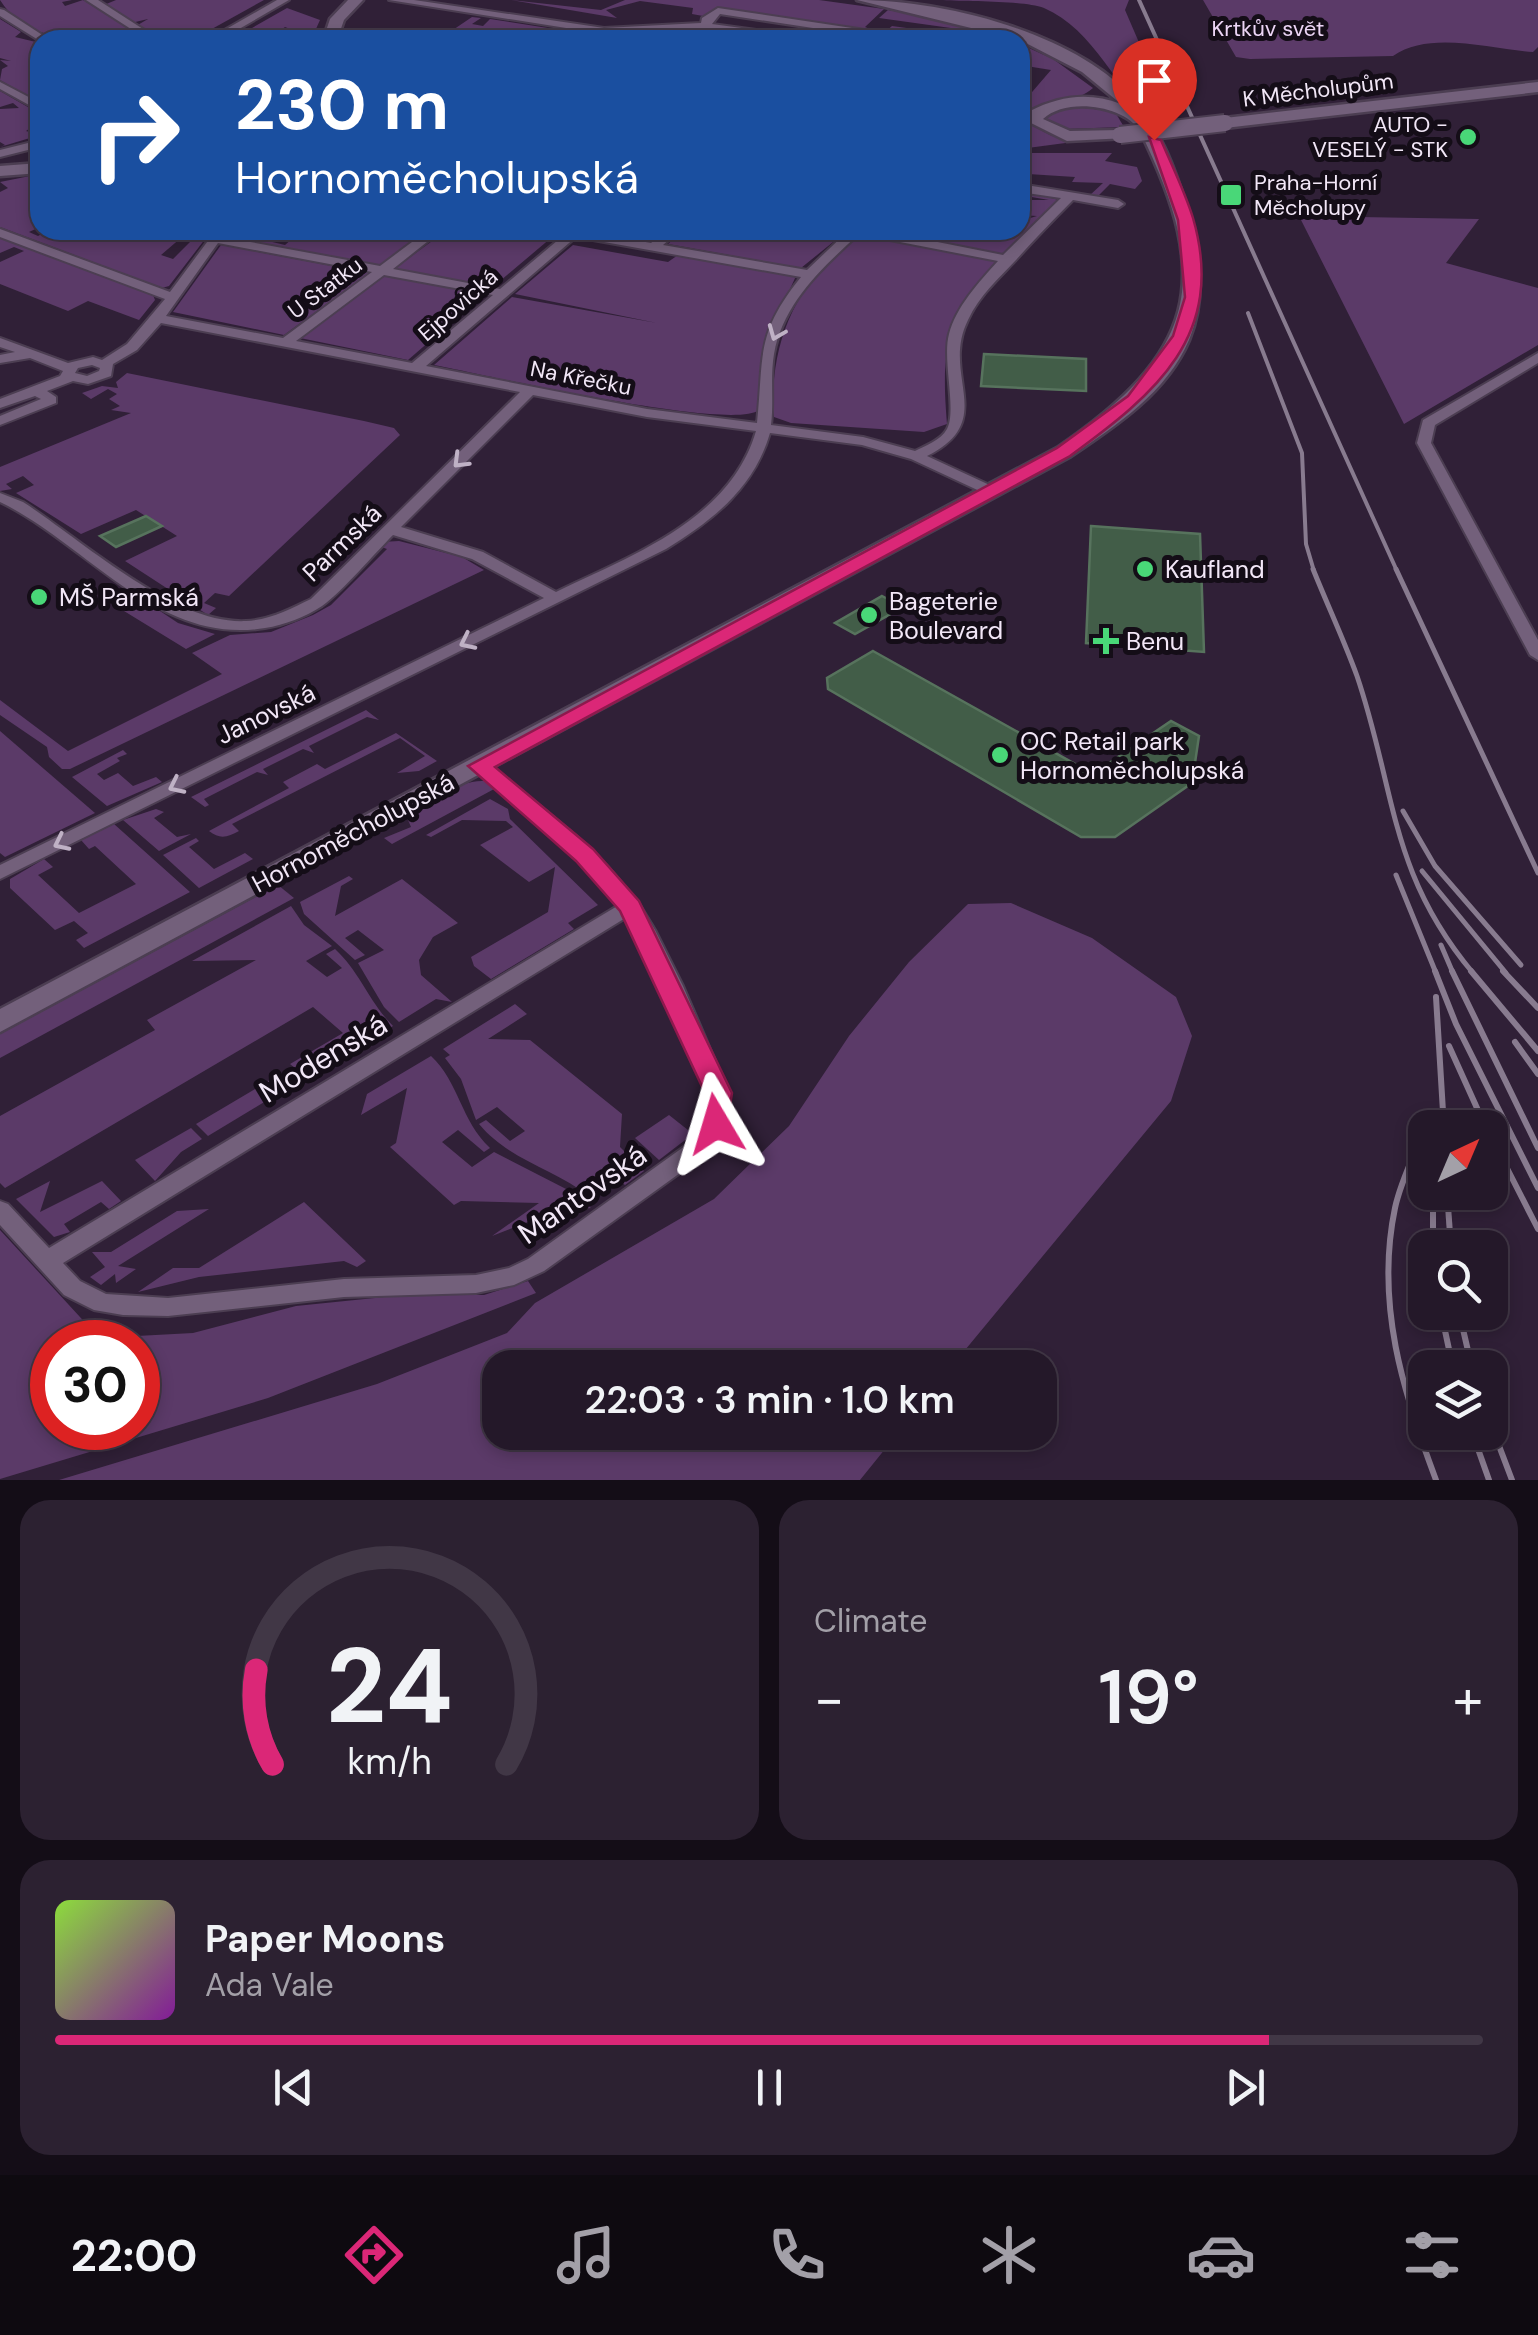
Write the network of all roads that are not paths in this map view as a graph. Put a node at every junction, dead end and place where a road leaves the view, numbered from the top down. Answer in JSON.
{"nodes":[{"id":1,"x":91,"y":0,"type":"edge"},
{"id":2,"x":284,"y":0,"type":"edge"},
{"id":3,"x":356,"y":0,"type":"edge"},
{"id":4,"x":394,"y":0,"type":"edge"},
{"id":5,"x":864,"y":0,"type":"edge"},
{"id":6,"x":0,"y":12,"type":"edge"},
{"id":7,"x":707,"y":26,"type":"junction"},
{"id":8,"x":735,"y":29,"type":"joint"},
{"id":9,"x":139,"y":30,"type":"edge"},
{"id":10,"x":230,"y":30,"type":"edge"},
{"id":11,"x":333,"y":30,"type":"edge"},
{"id":12,"x":597,"y":30,"type":"edge"},
{"id":13,"x":625,"y":30,"type":"edge"},
{"id":14,"x":742,"y":30,"type":"edge"},
{"id":15,"x":844,"y":30,"type":"edge"},
{"id":16,"x":1001,"y":30,"type":"edge"},
{"id":17,"x":30,"y":31,"type":"edge"},
{"id":18,"x":1030,"y":41,"type":"edge"},
{"id":19,"x":0,"y":85,"type":"edge"},
{"id":20,"x":1538,"y":86,"type":"edge"},
{"id":21,"x":1109,"y":99,"type":"junction"},
{"id":22,"x":30,"y":102,"type":"edge"},
{"id":23,"x":30,"y":146,"type":"edge"},
{"id":24,"x":0,"y":154,"type":"edge"},
{"id":25,"x":30,"y":169,"type":"edge"},
{"id":26,"x":0,"y":174,"type":"edge"},
{"id":27,"x":1030,"y":190,"type":"edge"},
{"id":28,"x":1070,"y":196,"type":"junction"},
{"id":29,"x":1118,"y":204,"type":"dead end"},
{"id":30,"x":0,"y":232,"type":"edge"},
{"id":31,"x":1030,"y":238,"type":"edge"},
{"id":32,"x":214,"y":240,"type":"edge"},
{"id":33,"x":245,"y":240,"type":"edge"},
{"id":34,"x":422,"y":240,"type":"edge"},
{"id":35,"x":556,"y":240,"type":"edge"},
{"id":36,"x":615,"y":240,"type":"edge"},
{"id":37,"x":662,"y":240,"type":"edge"},
{"id":38,"x":846,"y":240,"type":"edge"},
{"id":39,"x":908,"y":240,"type":"edge"},
{"id":40,"x":1028,"y":240,"type":"edge"},
{"id":41,"x":654,"y":247,"type":"junction"},
{"id":42,"x":1009,"y":260,"type":"junction"},
{"id":43,"x":380,"y":271,"type":"junction"},
{"id":44,"x":808,"y":274,"type":"junction"},
{"id":45,"x":502,"y":293,"type":"junction"},
{"id":46,"x":171,"y":296,"type":"junction"},
{"id":47,"x":158,"y":318,"type":"junction"},
{"id":48,"x":0,"y":342,"type":"edge"},
{"id":49,"x":285,"y":343,"type":"junction"},
{"id":50,"x":30,"y":354,"type":"junction"},
{"id":51,"x":1538,"y":357,"type":"edge"},
{"id":52,"x":0,"y":359,"type":"edge"},
{"id":53,"x":414,"y":369,"type":"junction"},
{"id":54,"x":69,"y":373,"type":"junction"},
{"id":55,"x":36,"y":390,"type":"junction"},
{"id":56,"x":529,"y":392,"type":"junction"},
{"id":57,"x":0,"y":404,"type":"edge"},
{"id":58,"x":0,"y":420,"type":"edge"},
{"id":59,"x":764,"y":427,"type":"junction"},
{"id":60,"x":916,"y":456,"type":"junction"},
{"id":61,"x":991,"y":491,"type":"junction"},
{"id":62,"x":0,"y":497,"type":"edge"},
{"id":63,"x":392,"y":530,"type":"junction"},
{"id":64,"x":555,"y":598,"type":"junction"},
{"id":65,"x":1538,"y":655,"type":"edge"},
{"id":66,"x":479,"y":766,"type":"junction"},
{"id":67,"x":5,"y":871,"type":"edge"},
{"id":68,"x":630,"y":907,"type":"junction"},
{"id":69,"x":0,"y":1022,"type":"edge"},
{"id":70,"x":0,"y":1210,"type":"edge"},
{"id":71,"x":47,"y":1260,"type":"junction"}],
"edges":[{"from":1,"to":9,"type":"street"},
{"from":2,"to":10,"type":"street"},
{"from":3,"to":11,"type":"street"},
{"from":4,"to":12,"type":"street"},
{"from":5,"to":16,"type":"street","name":"Hornoměcholupská"},
{"from":6,"to":17,"type":"street"},
{"from":7,"to":8,"type":"street"},
{"from":7,"to":13,"type":"street"},
{"from":7,"to":15,"type":"street"},
{"from":8,"to":14,"type":"street"},
{"from":18,"to":21,"type":"street","name":"Hornoměcholupská"},
{"from":19,"to":22,"type":"street"},
{"from":20,"to":21,"type":"street","name":"K Měcholupům","bridge":true},
{"from":21,"to":61,"type":"street","name":"Hornoměcholupská"},
{"from":23,"to":24,"type":"street"},
{"from":25,"to":26,"type":"street"},
{"from":27,"to":28,"type":"street"},
{"from":28,"to":29,"type":"street"},
{"from":28,"to":31,"type":"street"},
{"from":30,"to":46,"type":"street"},
{"from":32,"to":46,"type":"street"},
{"from":33,"to":43,"type":"street"},
{"from":34,"to":43,"type":"street","name":"U Statku"},
{"from":35,"to":45,"type":"street","name":"Ejpovická"},
{"from":36,"to":41,"type":"street"},
{"from":37,"to":41,"type":"street"},
{"from":38,"to":44,"type":"street"},
{"from":39,"to":42,"type":"street"},
{"from":40,"to":42,"type":"street"},
{"from":41,"to":44,"type":"street"},
{"from":42,"to":60,"type":"street"},
{"from":43,"to":45,"type":"street"},
{"from":43,"to":49,"type":"street","name":"U Statku"},
{"from":44,"to":59,"type":"street","one_way":true},
{"from":45,"to":53,"type":"street","name":"Ejpovická"},
{"from":46,"to":47,"type":"street"},
{"from":47,"to":49,"type":"street","name":"Na Křečku"},
{"from":47,"to":54,"type":"street"},
{"from":48,"to":50,"type":"street"},
{"from":49,"to":53,"type":"street","name":"Na Křečku"},
{"from":50,"to":52,"type":"street"},
{"from":50,"to":54,"type":"street"},
{"from":51,"to":65,"type":"street"},
{"from":53,"to":56,"type":"street","name":"Na Křečku"},
{"from":54,"to":55,"type":"street"},
{"from":55,"to":57,"type":"street"},
{"from":55,"to":58,"type":"street"},
{"from":56,"to":59,"type":"street","name":"Na Křečku"},
{"from":56,"to":63,"type":"street","name":"Parmská","one_way":true},
{"from":59,"to":60,"type":"street","name":"Na Křečku"},
{"from":59,"to":64,"type":"street","name":"Janovská"},
{"from":60,"to":61,"type":"street","name":"Na Křečku"},
{"from":61,"to":66,"type":"street","name":"Hornoměcholupská"},
{"from":62,"to":63,"type":"street","name":"Parmská"},
{"from":63,"to":64,"type":"street"},
{"from":64,"to":67,"type":"street","name":"Janovská","one_way":true},
{"from":66,"to":68,"type":"street","name":"Mantovská"},
{"from":66,"to":69,"type":"street","name":"Hornoměcholupská"},
{"from":68,"to":71,"type":"street","name":"Modenská"},
{"from":68,"to":71,"type":"street","name":"Mantovská"},
{"from":70,"to":71,"type":"street","name":"Mantovská"}]}
